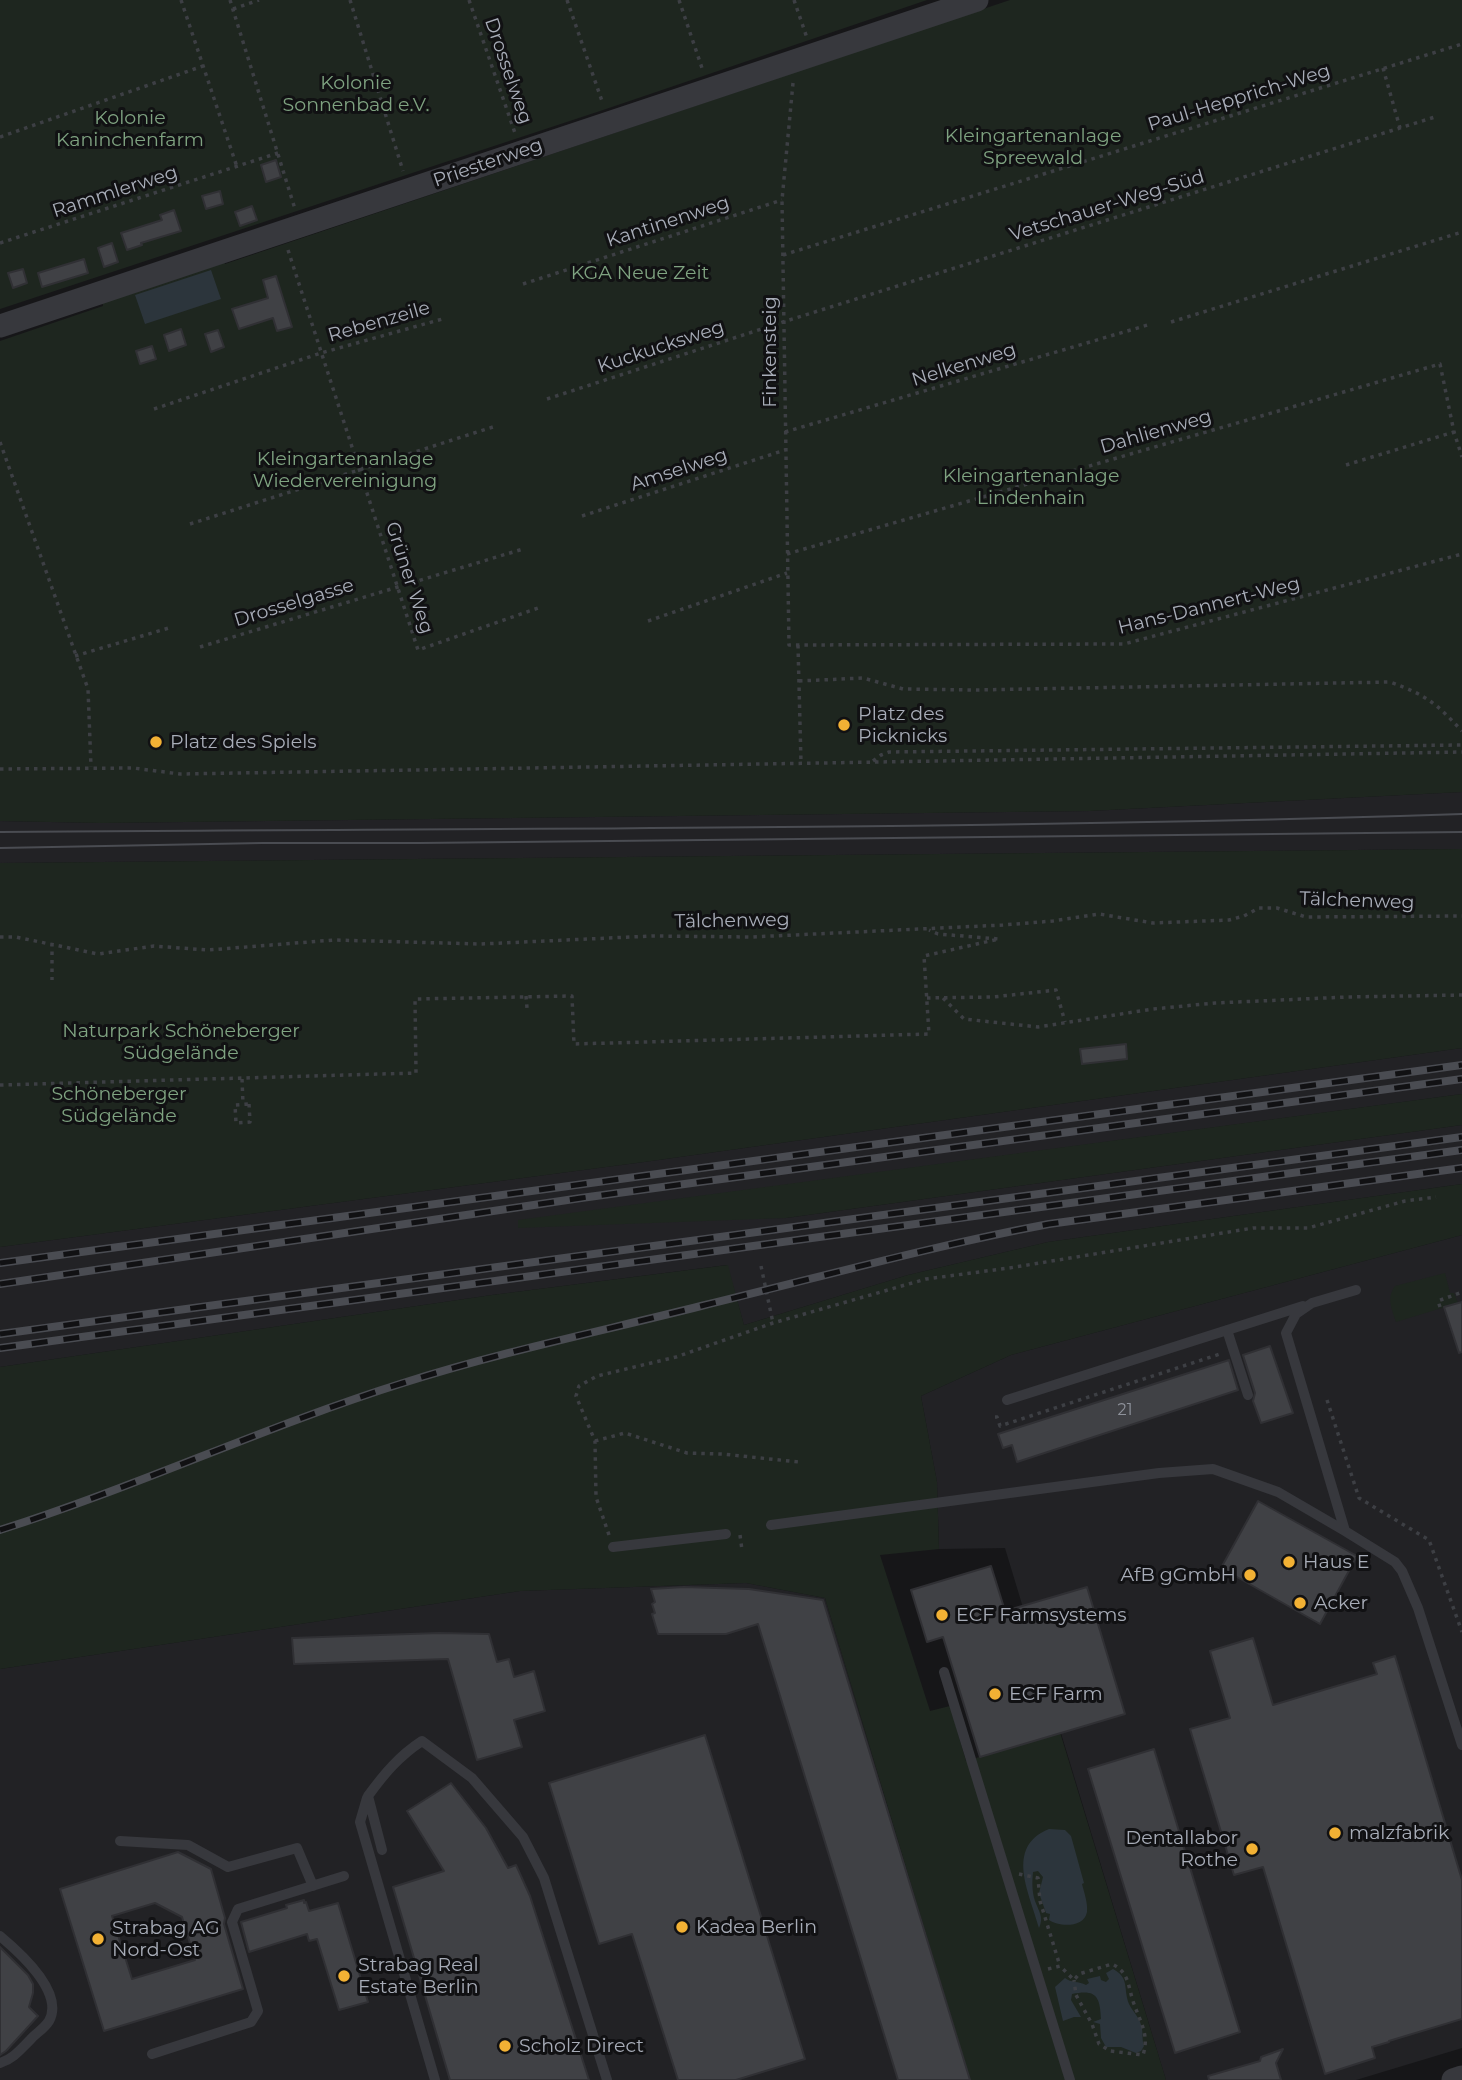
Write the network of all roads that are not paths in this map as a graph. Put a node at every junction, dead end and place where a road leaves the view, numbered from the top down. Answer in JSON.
{"nodes":[{"id":1,"x":977,"y":0,"type":"edge"},
{"id":2,"x":0,"y":326,"type":"edge"},
{"id":3,"x":1356,"y":1290,"type":"dead end"},
{"id":4,"x":1312,"y":1303,"type":"junction"},
{"id":5,"x":1227,"y":1330,"type":"junction"},
{"id":6,"x":1248,"y":1395,"type":"dead end"},
{"id":7,"x":1007,"y":1400,"type":"dead end"},
{"id":8,"x":771,"y":1524,"type":"dead end"},
{"id":9,"x":1345,"y":1531,"type":"junction"},
{"id":10,"x":726,"y":1534,"type":"dead end"},
{"id":11,"x":613,"y":1547,"type":"road end"},
{"id":12,"x":944,"y":1672,"type":"dead end"},
{"id":13,"x":1462,"y":1745,"type":"edge"},
{"id":14,"x":368,"y":1796,"type":"junction"},
{"id":15,"x":120,"y":1841,"type":"dead end"},
{"id":16,"x":382,"y":1850,"type":"dead end"},
{"id":17,"x":344,"y":1876,"type":"dead end"},
{"id":18,"x":313,"y":1886,"type":"junction"},
{"id":19,"x":0,"y":1936,"type":"edge"},
{"id":20,"x":152,"y":2054,"type":"dead end"},
{"id":21,"x":0,"y":2063,"type":"edge"},
{"id":22,"x":1462,"y":2077,"type":"edge"},
{"id":23,"x":435,"y":2080,"type":"edge"},
{"id":24,"x":607,"y":2080,"type":"edge"},
{"id":25,"x":1070,"y":2080,"type":"edge"},
{"id":26,"x":1453,"y":2080,"type":"edge"}],
"edges":[{"from":1,"to":2,"type":"street","name":"Priesterweg"},
{"from":3,"to":4,"type":"lane"},
{"from":4,"to":5,"type":"lane"},
{"from":4,"to":9,"type":"lane"},
{"from":5,"to":6,"type":"lane"},
{"from":5,"to":7,"type":"lane"},
{"from":8,"to":9,"type":"lane"},
{"from":9,"to":13,"type":"lane"},
{"from":10,"to":11,"type":"lane"},
{"from":12,"to":25,"type":"lane"},
{"from":14,"to":16,"type":"lane"},
{"from":14,"to":23,"type":"lane"},
{"from":14,"to":24,"type":"lane"},
{"from":15,"to":18,"type":"lane"},
{"from":17,"to":18,"type":"lane"},
{"from":18,"to":20,"type":"lane"},
{"from":19,"to":21,"type":"lane"},
{"from":22,"to":26,"type":"street"}]}
